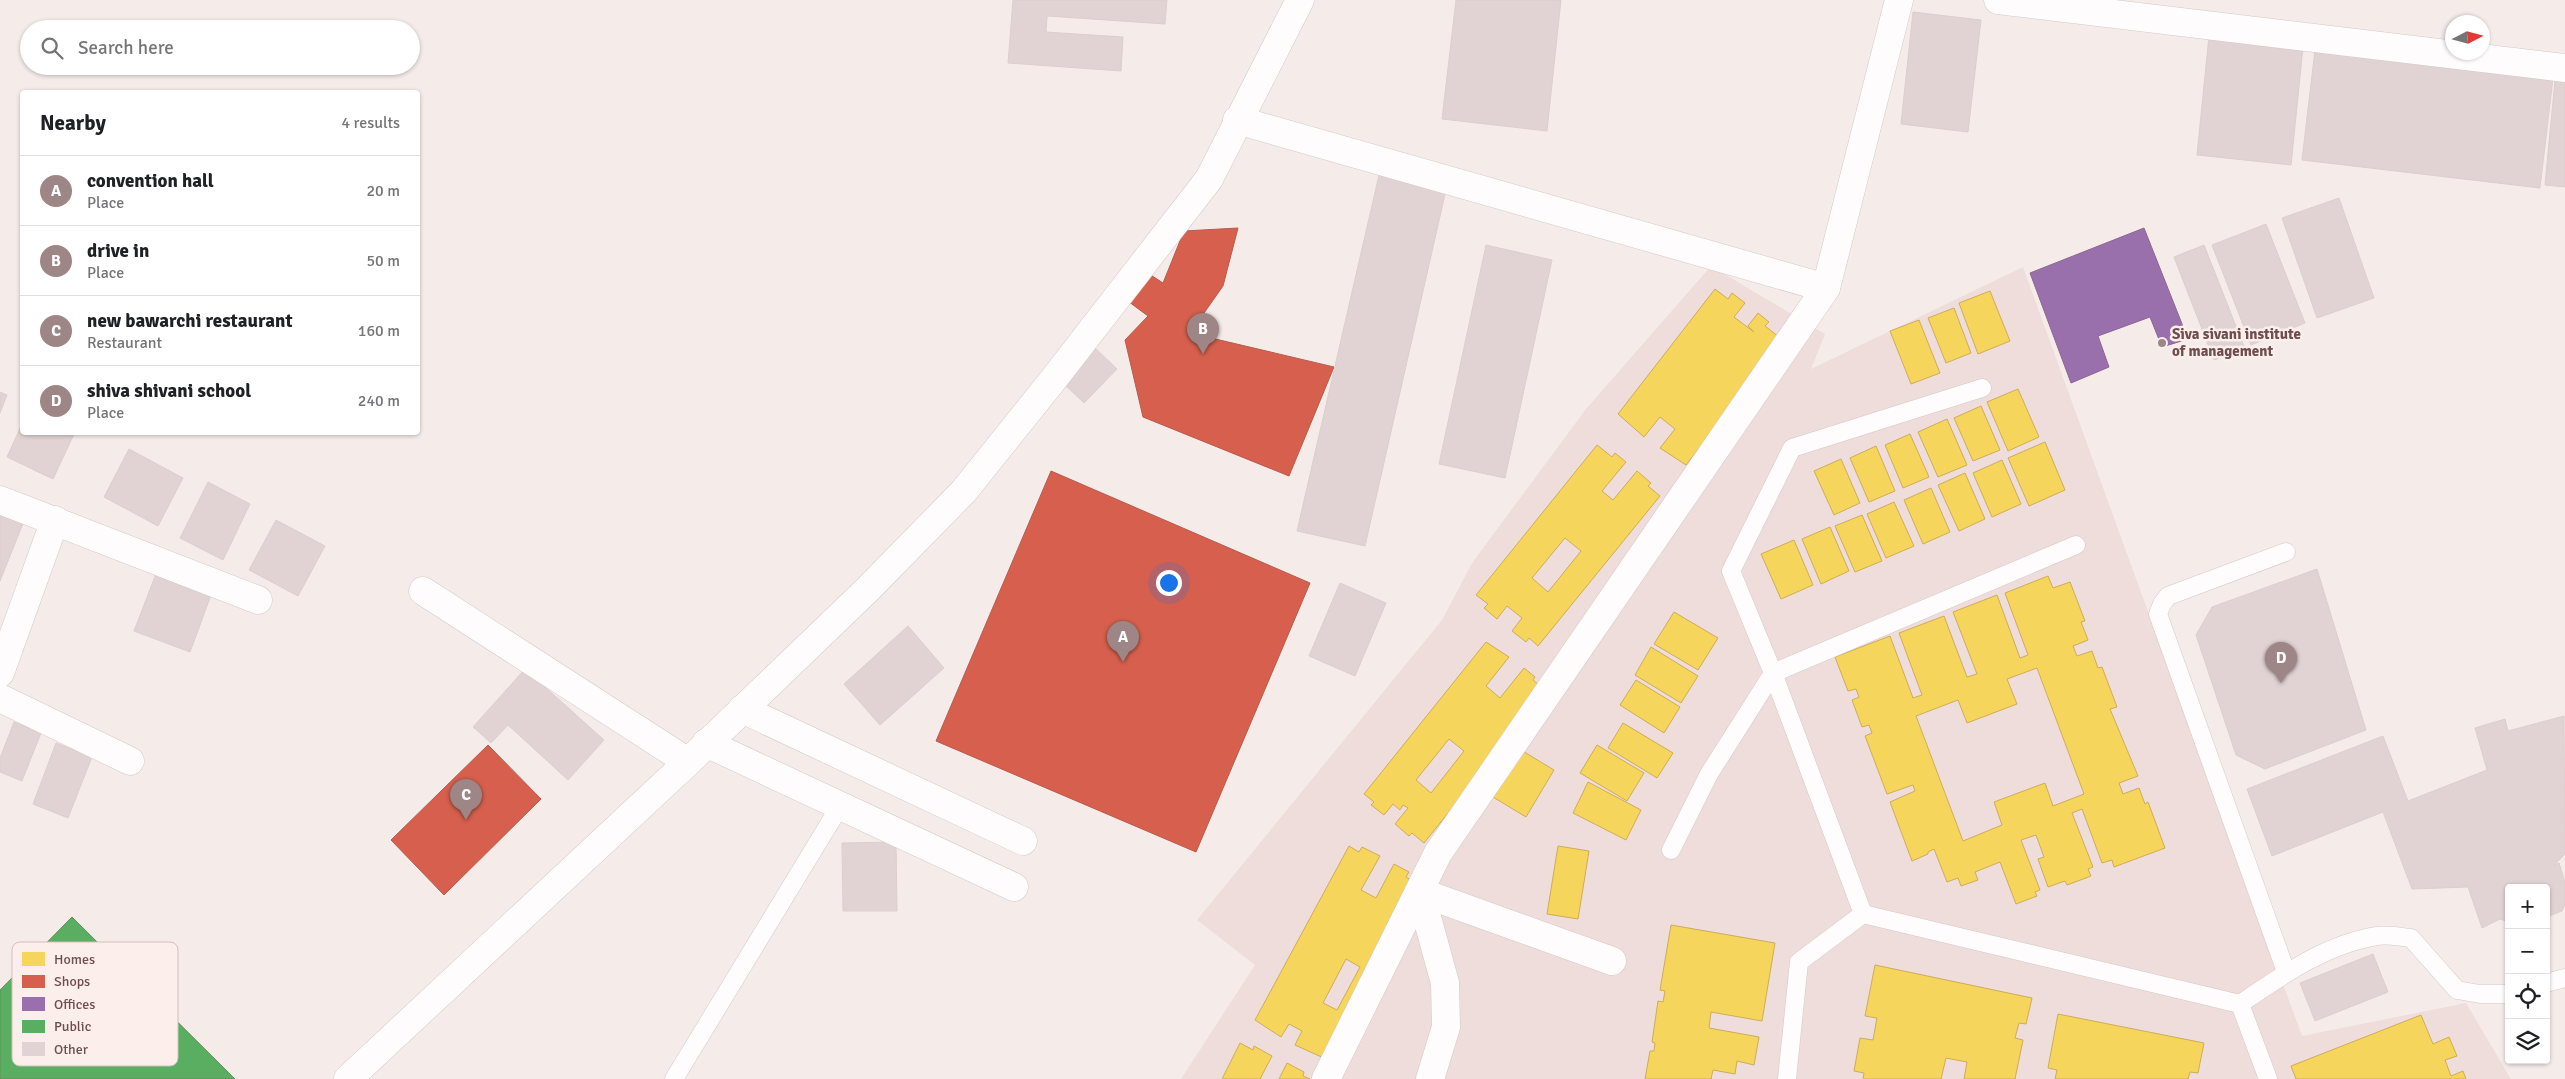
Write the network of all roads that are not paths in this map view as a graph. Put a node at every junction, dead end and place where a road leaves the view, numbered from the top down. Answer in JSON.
{"nodes":[{"id":1,"x":1300,"y":0,"type":"edge"},
{"id":2,"x":1899,"y":0,"type":"edge"},
{"id":3,"x":1998,"y":0,"type":"edge"},
{"id":4,"x":2565,"y":68,"type":"edge"},
{"id":5,"x":1237,"y":120,"type":"junction"},
{"id":6,"x":1826,"y":288,"type":"junction"},
{"id":7,"x":1982,"y":388,"type":"dead end"},
{"id":8,"x":0,"y":500,"type":"edge"},
{"id":9,"x":55,"y":520,"type":"junction"},
{"id":10,"x":2076,"y":545,"type":"dead end"},
{"id":11,"x":2286,"y":552,"type":"dead end"},
{"id":12,"x":423,"y":590,"type":"dead end"},
{"id":13,"x":258,"y":600,"type":"dead end"},
{"id":14,"x":0,"y":673,"type":"edge"},
{"id":15,"x":1773,"y":674,"type":"junction"},
{"id":16,"x":0,"y":698,"type":"edge"},
{"id":17,"x":742,"y":709,"type":"junction"},
{"id":18,"x":697,"y":752,"type":"junction"},
{"id":19,"x":130,"y":761,"type":"dead end"},
{"id":20,"x":840,"y":806,"type":"junction"},
{"id":21,"x":1023,"y":841,"type":"dead end"},
{"id":22,"x":1671,"y":850,"type":"dead end"},
{"id":23,"x":1014,"y":887,"type":"dead end"},
{"id":24,"x":1420,"y":892,"type":"junction"},
{"id":25,"x":1864,"y":914,"type":"junction"},
{"id":26,"x":1612,"y":961,"type":"dead end"},
{"id":27,"x":2286,"y":972,"type":"junction"},
{"id":28,"x":2565,"y":978,"type":"edge"},
{"id":29,"x":2550,"y":982,"type":"edge"},
{"id":30,"x":2505,"y":994,"type":"edge"},
{"id":31,"x":2240,"y":1004,"type":"junction"},
{"id":32,"x":348,"y":1079,"type":"edge"},
{"id":33,"x":674,"y":1079,"type":"edge"},
{"id":34,"x":1326,"y":1079,"type":"edge"},
{"id":35,"x":1430,"y":1079,"type":"edge"},
{"id":36,"x":1786,"y":1079,"type":"edge"},
{"id":37,"x":2268,"y":1079,"type":"edge"}],
"edges":[{"from":1,"to":5,"type":"street"},
{"from":2,"to":6,"type":"street"},
{"from":3,"to":4,"type":"street"},
{"from":5,"to":6,"type":"street"},
{"from":5,"to":17,"type":"street"},
{"from":6,"to":24,"type":"street"},
{"from":7,"to":15,"type":"lane"},
{"from":8,"to":9,"type":"street"},
{"from":9,"to":13,"type":"street"},
{"from":9,"to":14,"type":"street"},
{"from":10,"to":15,"type":"lane"},
{"from":11,"to":27,"type":"lane"},
{"from":12,"to":18,"type":"street"},
{"from":15,"to":22,"type":"lane"},
{"from":15,"to":25,"type":"lane"},
{"from":16,"to":19,"type":"street"},
{"from":17,"to":18,"type":"street"},
{"from":17,"to":21,"type":"street"},
{"from":18,"to":20,"type":"street"},
{"from":18,"to":32,"type":"street"},
{"from":20,"to":23,"type":"street"},
{"from":20,"to":33,"type":"lane"},
{"from":24,"to":26,"type":"street"},
{"from":24,"to":34,"type":"street"},
{"from":24,"to":35,"type":"street"},
{"from":25,"to":31,"type":"lane"},
{"from":25,"to":36,"type":"lane"},
{"from":27,"to":30,"type":"lane"},
{"from":27,"to":31,"type":"lane"},
{"from":28,"to":29,"type":"lane"},
{"from":31,"to":37,"type":"lane"}]}
